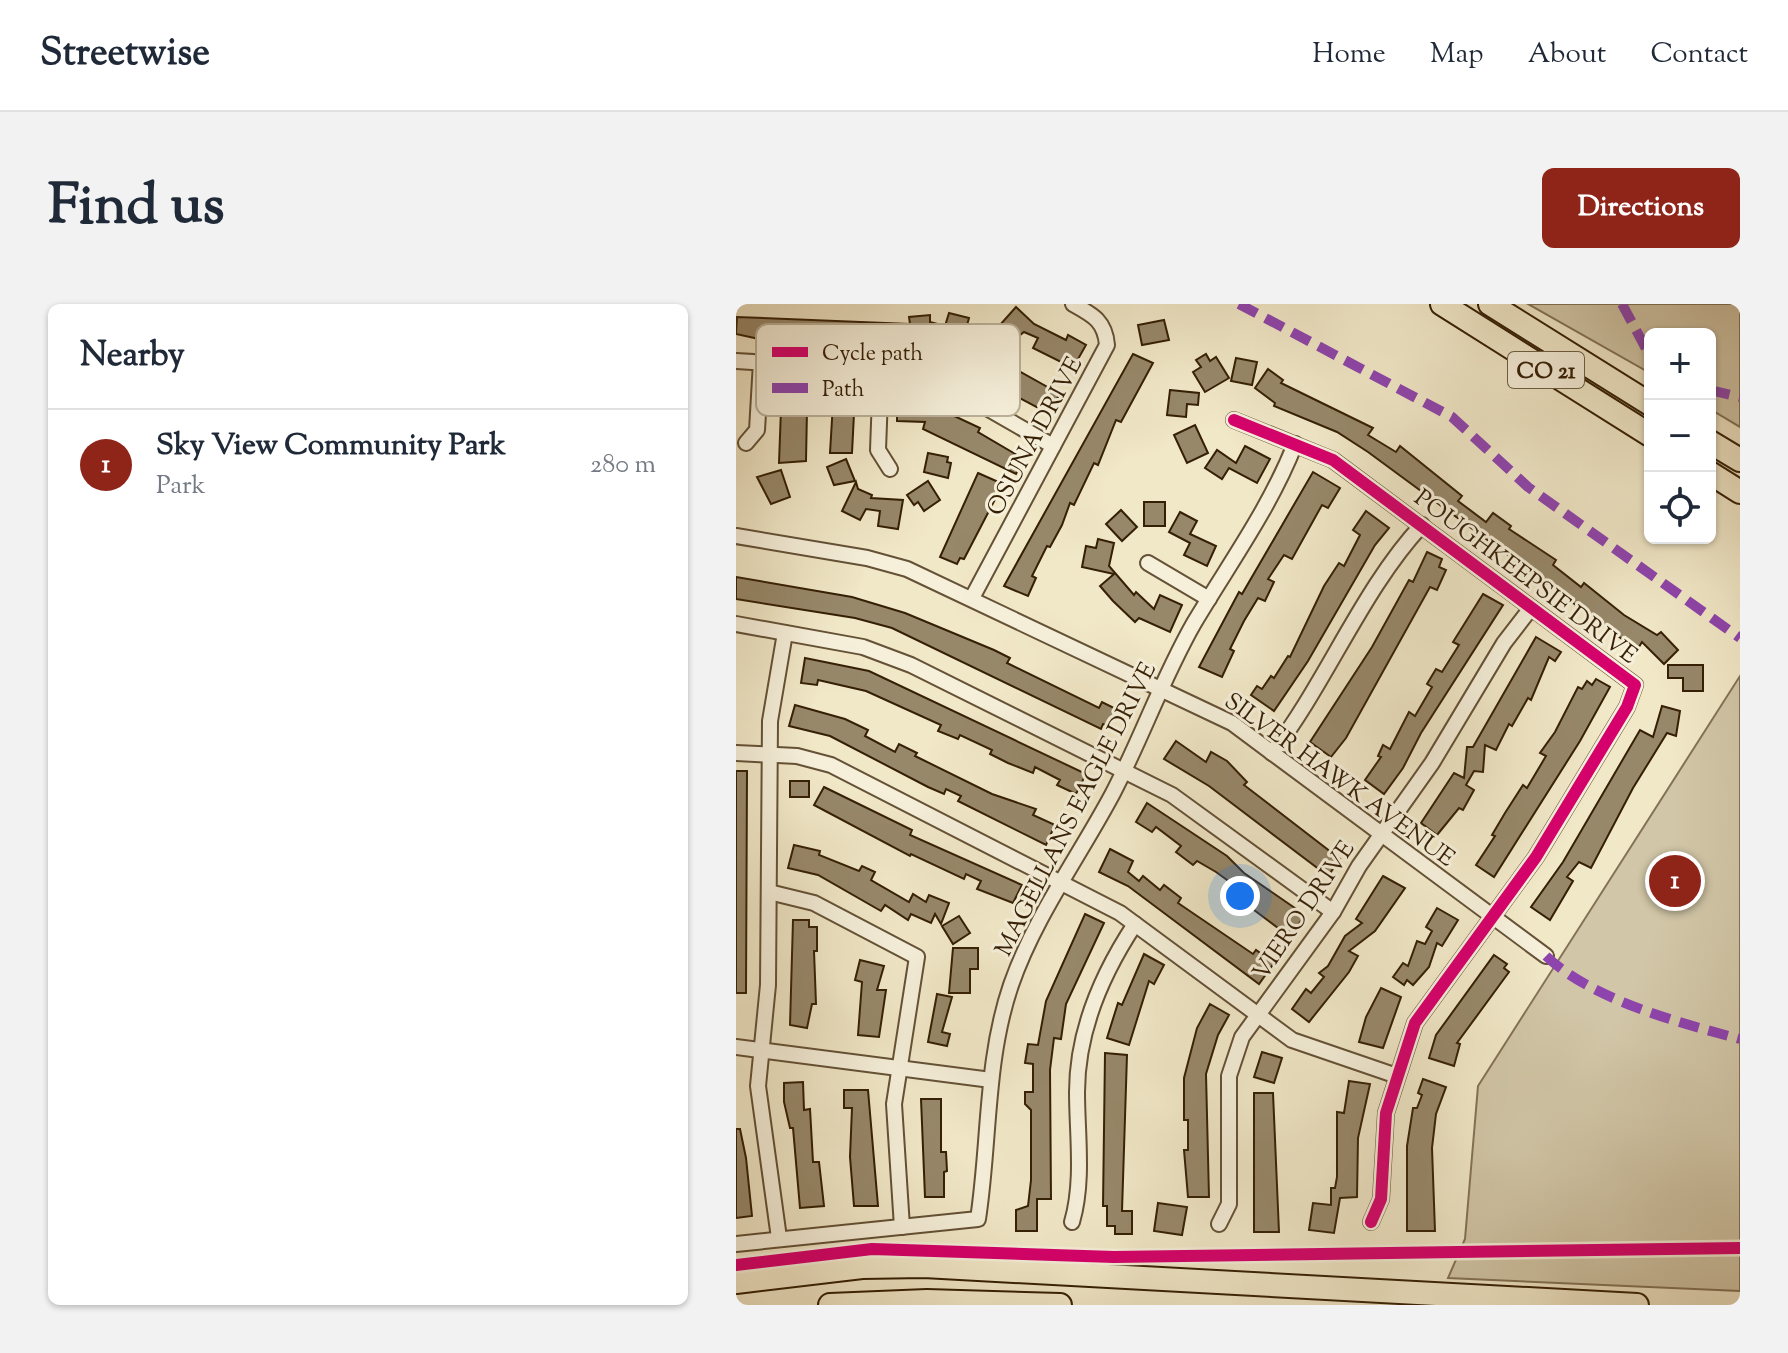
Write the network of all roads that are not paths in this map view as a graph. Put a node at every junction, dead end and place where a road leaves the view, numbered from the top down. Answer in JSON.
{"nodes":[{"id":1,"x":1073,"y":304,"type":"edge"},
{"id":2,"x":1442,"y":304,"type":"edge"},
{"id":3,"x":1490,"y":304,"type":"edge"},
{"id":4,"x":736,"y":361,"type":"edge"},
{"id":5,"x":756,"y":362,"type":"edge"},
{"id":6,"x":1644,"y":400,"type":"edge"},
{"id":7,"x":758,"y":416,"type":"edge"},
{"id":8,"x":879,"y":416,"type":"edge"},
{"id":9,"x":1001,"y":416,"type":"edge"},
{"id":10,"x":1234,"y":420,"type":"dead end"},
{"id":11,"x":1644,"y":431,"type":"edge"},
{"id":12,"x":746,"y":443,"type":"dead end"},
{"id":13,"x":1295,"y":444,"type":"junction"},
{"id":14,"x":1053,"y":446,"type":"junction"},
{"id":15,"x":1716,"y":446,"type":"edge"},
{"id":16,"x":1740,"y":460,"type":"edge"},
{"id":17,"x":890,"y":469,"type":"dead end"},
{"id":18,"x":1716,"y":477,"type":"edge"},
{"id":19,"x":1740,"y":492,"type":"edge"},
{"id":20,"x":1422,"y":525,"type":"junction"},
{"id":21,"x":736,"y":536,"type":"edge"},
{"id":22,"x":1148,"y":563,"type":"dead end"},
{"id":23,"x":972,"y":598,"type":"junction"},
{"id":24,"x":1209,"y":599,"type":"junction"},
{"id":25,"x":1531,"y":608,"type":"junction"},
{"id":26,"x":736,"y":624,"type":"edge"},
{"id":27,"x":785,"y":633,"type":"junction"},
{"id":28,"x":1161,"y":689,"type":"junction"},
{"id":29,"x":736,"y":753,"type":"edge"},
{"id":30,"x":770,"y":753,"type":"junction"},
{"id":31,"x":1272,"y":753,"type":"junction"},
{"id":32,"x":1125,"y":770,"type":"junction"},
{"id":33,"x":1381,"y":835,"type":"junction"},
{"id":34,"x":1061,"y":882,"type":"junction"},
{"id":35,"x":769,"y":892,"type":"junction"},
{"id":36,"x":1333,"y":912,"type":"junction"},
{"id":37,"x":1492,"y":917,"type":"junction"},
{"id":38,"x":1135,"y":924,"type":"junction"},
{"id":39,"x":1546,"y":956,"type":"dead end"},
{"id":40,"x":1256,"y":1015,"type":"junction"},
{"id":41,"x":736,"y":1047,"type":"edge"},
{"id":42,"x":760,"y":1050,"type":"junction"},
{"id":43,"x":898,"y":1067,"type":"junction"},
{"id":44,"x":1397,"y":1076,"type":"junction"},
{"id":45,"x":991,"y":1080,"type":"junction"},
{"id":46,"x":1072,"y":1222,"type":"dead end"},
{"id":47,"x":1371,"y":1222,"type":"dead end"},
{"id":48,"x":1219,"y":1224,"type":"dead end"},
{"id":49,"x":902,"y":1227,"type":"junction"},
{"id":50,"x":779,"y":1238,"type":"junction"},
{"id":51,"x":736,"y":1244,"type":"edge"},
{"id":52,"x":736,"y":1282,"type":"edge"},
{"id":53,"x":1026,"y":1304,"type":"edge"},
{"id":54,"x":830,"y":1305,"type":"edge"},
{"id":55,"x":1060,"y":1305,"type":"edge"},
{"id":56,"x":1637,"y":1305,"type":"edge"}],
"edges":[{"from":1,"to":14,"type":"street","name":"OSUNA DRIVE"},
{"from":2,"to":11,"type":"highway","number":"CO 21"},
{"from":3,"to":6,"type":"highway","number":"CO 21"},
{"from":4,"to":5,"type":"street"},
{"from":7,"to":12,"type":"street"},
{"from":8,"to":17,"type":"street"},
{"from":9,"to":14,"type":"street"},
{"from":10,"to":13,"type":"street","name":"POUGHKEEPSIE DRIVE"},
{"from":13,"to":20,"type":"street","name":"POUGHKEEPSIE DRIVE"},
{"from":13,"to":24,"type":"street","name":"MAGELLANS EAGLE DRIVE"},
{"from":14,"to":23,"type":"street","name":"OSUNA DRIVE"},
{"from":15,"to":16,"type":"highway"},
{"from":18,"to":19,"type":"highway"},
{"from":20,"to":25,"type":"street","name":"POUGHKEEPSIE DRIVE"},
{"from":20,"to":31,"type":"street"},
{"from":21,"to":23,"type":"street","name":"SILVER HAWK AVENUE"},
{"from":22,"to":24,"type":"street"},
{"from":23,"to":28,"type":"street","name":"SILVER HAWK AVENUE"},
{"from":24,"to":28,"type":"street","name":"MAGELLANS EAGLE DRIVE"},
{"from":25,"to":33,"type":"street","name":"VIERO DRIVE"},
{"from":25,"to":37,"type":"street","name":"POUGHKEEPSIE DRIVE"},
{"from":26,"to":27,"type":"street"},
{"from":27,"to":30,"type":"street"},
{"from":27,"to":32,"type":"street"},
{"from":28,"to":31,"type":"street","name":"SILVER HAWK AVENUE"},
{"from":28,"to":32,"type":"street","name":"MAGELLANS EAGLE DRIVE"},
{"from":29,"to":30,"type":"street"},
{"from":30,"to":34,"type":"street"},
{"from":30,"to":35,"type":"street"},
{"from":31,"to":33,"type":"street","name":"SILVER HAWK AVENUE"},
{"from":32,"to":34,"type":"street","name":"MAGELLANS EAGLE DRIVE"},
{"from":32,"to":36,"type":"street"},
{"from":33,"to":36,"type":"street","name":"VIERO DRIVE"},
{"from":33,"to":37,"type":"street","name":"SILVER HAWK AVENUE"},
{"from":34,"to":38,"type":"street"},
{"from":34,"to":45,"type":"street","name":"MAGELLANS EAGLE DRIVE"},
{"from":35,"to":42,"type":"street"},
{"from":35,"to":43,"type":"street"},
{"from":36,"to":40,"type":"street","name":"VIERO DRIVE"},
{"from":37,"to":39,"type":"street","name":"SILVER HAWK AVENUE"},
{"from":37,"to":44,"type":"street","name":"POUGHKEEPSIE DRIVE"},
{"from":38,"to":40,"type":"street"},
{"from":38,"to":46,"type":"street"},
{"from":40,"to":44,"type":"street"},
{"from":40,"to":48,"type":"street","name":"VIERO DRIVE"},
{"from":41,"to":42,"type":"street"},
{"from":42,"to":43,"type":"street"},
{"from":42,"to":50,"type":"street"},
{"from":43,"to":45,"type":"street"},
{"from":43,"to":49,"type":"street"},
{"from":44,"to":47,"type":"street","name":"POUGHKEEPSIE DRIVE"},
{"from":45,"to":49,"type":"street","name":"MAGELLANS EAGLE DRIVE"},
{"from":49,"to":50,"type":"street","name":"MAGELLANS EAGLE DRIVE"},
{"from":50,"to":51,"type":"street","name":"MAGELLANS EAGLE DRIVE"},
{"from":52,"to":56,"type":"highway"},
{"from":53,"to":54,"type":"highway"},
{"from":53,"to":55,"type":"highway"}]}
